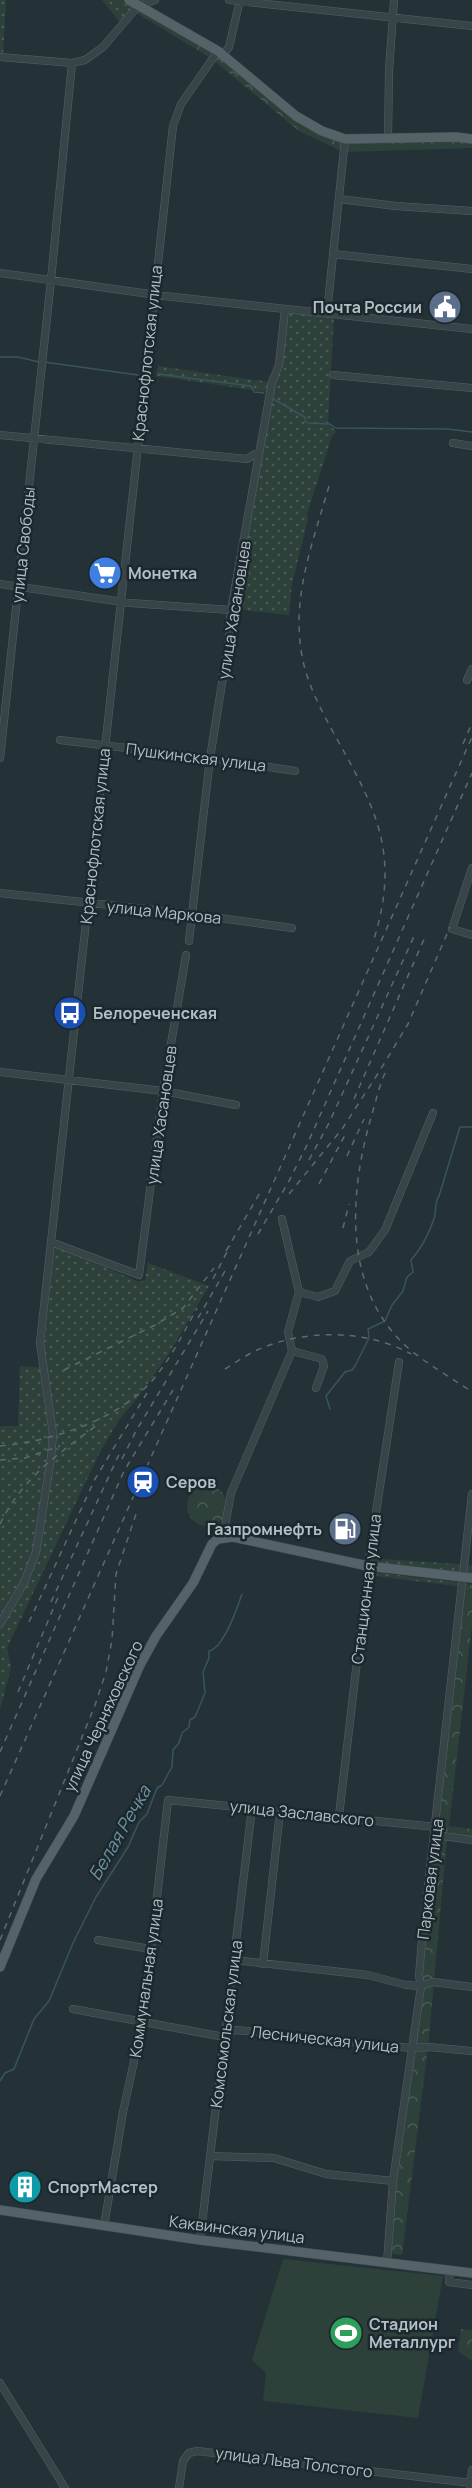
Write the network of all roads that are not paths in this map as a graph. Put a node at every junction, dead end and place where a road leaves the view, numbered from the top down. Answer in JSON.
{"nodes":[{"id":1,"x":129,"y":0,"type":"edge"},
{"id":2,"x":155,"y":0,"type":"edge"},
{"id":3,"x":229,"y":0,"type":"edge"},
{"id":4,"x":240,"y":0,"type":"edge"},
{"id":5,"x":394,"y":0,"type":"edge"},
{"id":6,"x":138,"y":6,"type":"junction"},
{"id":7,"x":392,"y":18,"type":"junction"},
{"id":8,"x":472,"y":26,"type":"edge"},
{"id":9,"x":220,"y":53,"type":"junction"},
{"id":10,"x":0,"y":57,"type":"edge"},
{"id":11,"x":72,"y":63,"type":"junction"},
{"id":12,"x":345,"y":139,"type":"junction"},
{"id":13,"x":388,"y":139,"type":"junction"},
{"id":14,"x":472,"y":139,"type":"edge"},
{"id":15,"x":339,"y":199,"type":"junction"},
{"id":16,"x":472,"y":211,"type":"edge"},
{"id":17,"x":333,"y":254,"type":"junction"},
{"id":18,"x":472,"y":269,"type":"edge"},
{"id":19,"x":0,"y":273,"type":"edge"},
{"id":20,"x":51,"y":280,"type":"junction"},
{"id":21,"x":153,"y":295,"type":"junction"},
{"id":22,"x":285,"y":309,"type":"junction"},
{"id":23,"x":327,"y":313,"type":"junction"},
{"id":24,"x":472,"y":329,"type":"edge"},
{"id":25,"x":333,"y":375,"type":"dead end"},
{"id":26,"x":472,"y":388,"type":"edge"},
{"id":27,"x":0,"y":435,"type":"edge"},
{"id":28,"x":34,"y":439,"type":"junction"},
{"id":29,"x":453,"y":443,"type":"dead end"},
{"id":30,"x":472,"y":446,"type":"edge"},
{"id":31,"x":137,"y":448,"type":"junction"},
{"id":32,"x":259,"y":452,"type":"junction"},
{"id":33,"x":0,"y":584,"type":"edge"},
{"id":34,"x":18,"y":586,"type":"junction"},
{"id":35,"x":120,"y":600,"type":"junction"},
{"id":36,"x":231,"y":610,"type":"junction"},
{"id":37,"x":472,"y":669,"type":"edge"},
{"id":38,"x":467,"y":680,"type":"dead end"},
{"id":39,"x":60,"y":740,"type":"dead end"},
{"id":40,"x":105,"y":746,"type":"junction"},
{"id":41,"x":0,"y":758,"type":"edge"},
{"id":42,"x":210,"y":758,"type":"junction"},
{"id":43,"x":295,"y":771,"type":"dead end"},
{"id":44,"x":472,"y":868,"type":"edge"},
{"id":45,"x":0,"y":892,"type":"edge"},
{"id":46,"x":87,"y":904,"type":"junction"},
{"id":47,"x":191,"y":914,"type":"junction"},
{"id":48,"x":292,"y":928,"type":"dead end"},
{"id":49,"x":472,"y":936,"type":"edge"},
{"id":50,"x":189,"y":941,"type":"dead end"},
{"id":51,"x":186,"y":955,"type":"dead end"},
{"id":52,"x":0,"y":1072,"type":"edge"},
{"id":53,"x":69,"y":1079,"type":"junction"},
{"id":54,"x":163,"y":1091,"type":"junction"},
{"id":55,"x":236,"y":1105,"type":"dead end"},
{"id":56,"x":433,"y":1113,"type":"dead end"},
{"id":57,"x":282,"y":1219,"type":"dead end"},
{"id":58,"x":51,"y":1242,"type":"junction"},
{"id":59,"x":299,"y":1292,"type":"junction"},
{"id":60,"x":292,"y":1351,"type":"junction"},
{"id":61,"x":399,"y":1362,"type":"dead end"},
{"id":62,"x":316,"y":1388,"type":"dead end"},
{"id":63,"x":472,"y":1494,"type":"edge"},
{"id":64,"x":223,"y":1537,"type":"junction"},
{"id":65,"x":368,"y":1566,"type":"junction"},
{"id":66,"x":468,"y":1578,"type":"edge"},
{"id":67,"x":0,"y":1624,"type":"edge"},
{"id":68,"x":168,"y":1800,"type":"joint"},
{"id":69,"x":252,"y":1808,"type":"junction"},
{"id":70,"x":280,"y":1812,"type":"junction"},
{"id":71,"x":339,"y":1816,"type":"junction"},
{"id":72,"x":436,"y":1831,"type":"junction"},
{"id":73,"x":472,"y":1840,"type":"edge"},
{"id":74,"x":98,"y":1940,"type":"dead end"},
{"id":75,"x":150,"y":1949,"type":"junction"},
{"id":76,"x":234,"y":1960,"type":"junction"},
{"id":77,"x":263,"y":1964,"type":"junction"},
{"id":78,"x":0,"y":1967,"type":"edge"},
{"id":79,"x":421,"y":1986,"type":"junction"},
{"id":80,"x":472,"y":1987,"type":"edge"},
{"id":81,"x":73,"y":2009,"type":"dead end"},
{"id":82,"x":143,"y":2020,"type":"junction"},
{"id":83,"x":226,"y":2033,"type":"junction"},
{"id":84,"x":411,"y":2048,"type":"junction"},
{"id":85,"x":472,"y":2051,"type":"edge"},
{"id":86,"x":210,"y":2156,"type":"junction"},
{"id":87,"x":393,"y":2181,"type":"junction"},
{"id":88,"x":0,"y":2210,"type":"edge"},
{"id":89,"x":104,"y":2226,"type":"junction"},
{"id":90,"x":200,"y":2240,"type":"junction"},
{"id":91,"x":387,"y":2263,"type":"junction"},
{"id":92,"x":450,"y":2270,"type":"junction"},
{"id":93,"x":472,"y":2272,"type":"edge"},
{"id":94,"x":472,"y":2285,"type":"edge"},
{"id":95,"x":0,"y":2383,"type":"edge"},
{"id":96,"x":472,"y":2470,"type":"edge"},
{"id":97,"x":471,"y":2485,"type":"edge"},
{"id":98,"x":65,"y":2488,"type":"edge"},
{"id":99,"x":179,"y":2488,"type":"edge"}],
"edges":[{"from":1,"to":6,"type":"main road"},
{"from":2,"to":6,"type":"street"},
{"from":3,"to":4,"type":"street"},
{"from":4,"to":7,"type":"street"},
{"from":4,"to":9,"type":"street","name":"Краснофлотская улица"},
{"from":5,"to":7,"type":"street"},
{"from":6,"to":9,"type":"main road"},
{"from":6,"to":11,"type":"street"},
{"from":7,"to":8,"type":"street"},
{"from":7,"to":13,"type":"street"},
{"from":9,"to":12,"type":"main road"},
{"from":9,"to":21,"type":"street","name":"Краснофлотская улица"},
{"from":10,"to":11,"type":"street"},
{"from":11,"to":20,"type":"street"},
{"from":12,"to":13,"type":"main road"},
{"from":12,"to":15,"type":"street"},
{"from":13,"to":14,"type":"main road"},
{"from":15,"to":16,"type":"street"},
{"from":15,"to":17,"type":"street"},
{"from":17,"to":18,"type":"street"},
{"from":17,"to":23,"type":"street"},
{"from":19,"to":20,"type":"street"},
{"from":20,"to":21,"type":"street"},
{"from":20,"to":28,"type":"street","name":"улица Свободы"},
{"from":21,"to":22,"type":"street"},
{"from":21,"to":31,"type":"street","name":"Краснофлотская улица"},
{"from":22,"to":23,"type":"street"},
{"from":22,"to":32,"type":"street","name":"улица Хасановцев"},
{"from":23,"to":24,"type":"street"},
{"from":25,"to":26,"type":"street"},
{"from":27,"to":28,"type":"street"},
{"from":28,"to":31,"type":"street"},
{"from":28,"to":34,"type":"street","name":"улица Свободы"},
{"from":29,"to":30,"type":"street"},
{"from":31,"to":32,"type":"street"},
{"from":31,"to":35,"type":"street","name":"Краснофлотская улица"},
{"from":32,"to":36,"type":"street","name":"улица Хасановцев"},
{"from":33,"to":34,"type":"street"},
{"from":34,"to":35,"type":"street"},
{"from":34,"to":41,"type":"street","name":"улица Свободы"},
{"from":35,"to":36,"type":"street"},
{"from":35,"to":40,"type":"street","name":"Краснофлотская улица"},
{"from":36,"to":42,"type":"street","name":"улица Хасановцев"},
{"from":37,"to":38,"type":"street"},
{"from":39,"to":40,"type":"street","name":"Пушкинская улица"},
{"from":40,"to":42,"type":"street","name":"Пушкинская улица"},
{"from":40,"to":46,"type":"street","name":"Краснофлотская улица"},
{"from":42,"to":43,"type":"street","name":"Пушкинская улица"},
{"from":42,"to":47,"type":"street","name":"улица Хасановцев"},
{"from":44,"to":49,"type":"street"},
{"from":45,"to":46,"type":"street","name":"улица Маркова"},
{"from":46,"to":47,"type":"street","name":"улица Маркова"},
{"from":46,"to":53,"type":"street","name":"Краснофлотская улица"},
{"from":47,"to":48,"type":"street","name":"улица Маркова"},
{"from":47,"to":50,"type":"street","name":"улица Хасановцев"},
{"from":51,"to":54,"type":"street","name":"улица Хасановцев"},
{"from":52,"to":53,"type":"street"},
{"from":53,"to":54,"type":"street"},
{"from":53,"to":58,"type":"street","name":"Краснофлотская улица"},
{"from":54,"to":55,"type":"street"},
{"from":54,"to":58,"type":"street","name":"улица Хасановцев"},
{"from":56,"to":59,"type":"street"},
{"from":57,"to":59,"type":"street"},
{"from":58,"to":67,"type":"street","name":"Краснофлотская улица"},
{"from":59,"to":60,"type":"street"},
{"from":60,"to":62,"type":"street"},
{"from":60,"to":64,"type":"street","name":"улица Черняховского"},
{"from":61,"to":65,"type":"street","name":"Станционная улица"},
{"from":63,"to":66,"type":"street","name":"Парковая улица"},
{"from":64,"to":65,"type":"main road"},
{"from":64,"to":78,"type":"main road","name":"улица Черняховского"},
{"from":65,"to":66,"type":"main road"},
{"from":65,"to":71,"type":"street","name":"Станционная улица"},
{"from":66,"to":72,"type":"street","name":"Парковая улица"},
{"from":68,"to":69,"type":"street","name":"улица Заславского"},
{"from":68,"to":75,"type":"street","name":"Коммунальная улица"},
{"from":69,"to":70,"type":"street","name":"улица Заславского"},
{"from":69,"to":76,"type":"street","name":"Комсомольская улица"},
{"from":70,"to":71,"type":"street","name":"улица Заславского"},
{"from":70,"to":77,"type":"street"},
{"from":71,"to":72,"type":"street","name":"улица Заславского"},
{"from":72,"to":73,"type":"street","name":"улица Заславского"},
{"from":72,"to":79,"type":"street","name":"Парковая улица"},
{"from":74,"to":75,"type":"street"},
{"from":75,"to":82,"type":"street","name":"Коммунальная улица"},
{"from":76,"to":77,"type":"street"},
{"from":76,"to":83,"type":"street","name":"Комсомольская улица"},
{"from":77,"to":79,"type":"street"},
{"from":79,"to":80,"type":"street"},
{"from":79,"to":84,"type":"street","name":"Парковая улица"},
{"from":81,"to":82,"type":"street","name":"Лесническая улица"},
{"from":82,"to":83,"type":"street","name":"Лесническая улица"},
{"from":82,"to":89,"type":"street","name":"Коммунальная улица"},
{"from":83,"to":84,"type":"street","name":"Лесническая улица"},
{"from":83,"to":86,"type":"street","name":"Комсомольская улица"},
{"from":84,"to":85,"type":"street","name":"Лесническая улица"},
{"from":84,"to":87,"type":"street","name":"Парковая улица"},
{"from":86,"to":87,"type":"street"},
{"from":86,"to":90,"type":"street","name":"Комсомольская улица"},
{"from":87,"to":91,"type":"street","name":"Парковая улица"},
{"from":88,"to":89,"type":"main road","name":"Каквинская улица"},
{"from":89,"to":90,"type":"main road","name":"Каквинская улица"},
{"from":90,"to":91,"type":"main road","name":"Каквинская улица"},
{"from":91,"to":92,"type":"main road","name":"Каквинская улица"},
{"from":92,"to":93,"type":"main road","name":"Каквинская улица"},
{"from":92,"to":94,"type":"street"},
{"from":95,"to":98,"type":"street"},
{"from":96,"to":97,"type":"street"},
{"from":97,"to":99,"type":"street","name":"улица Льва Толстого"}]}
